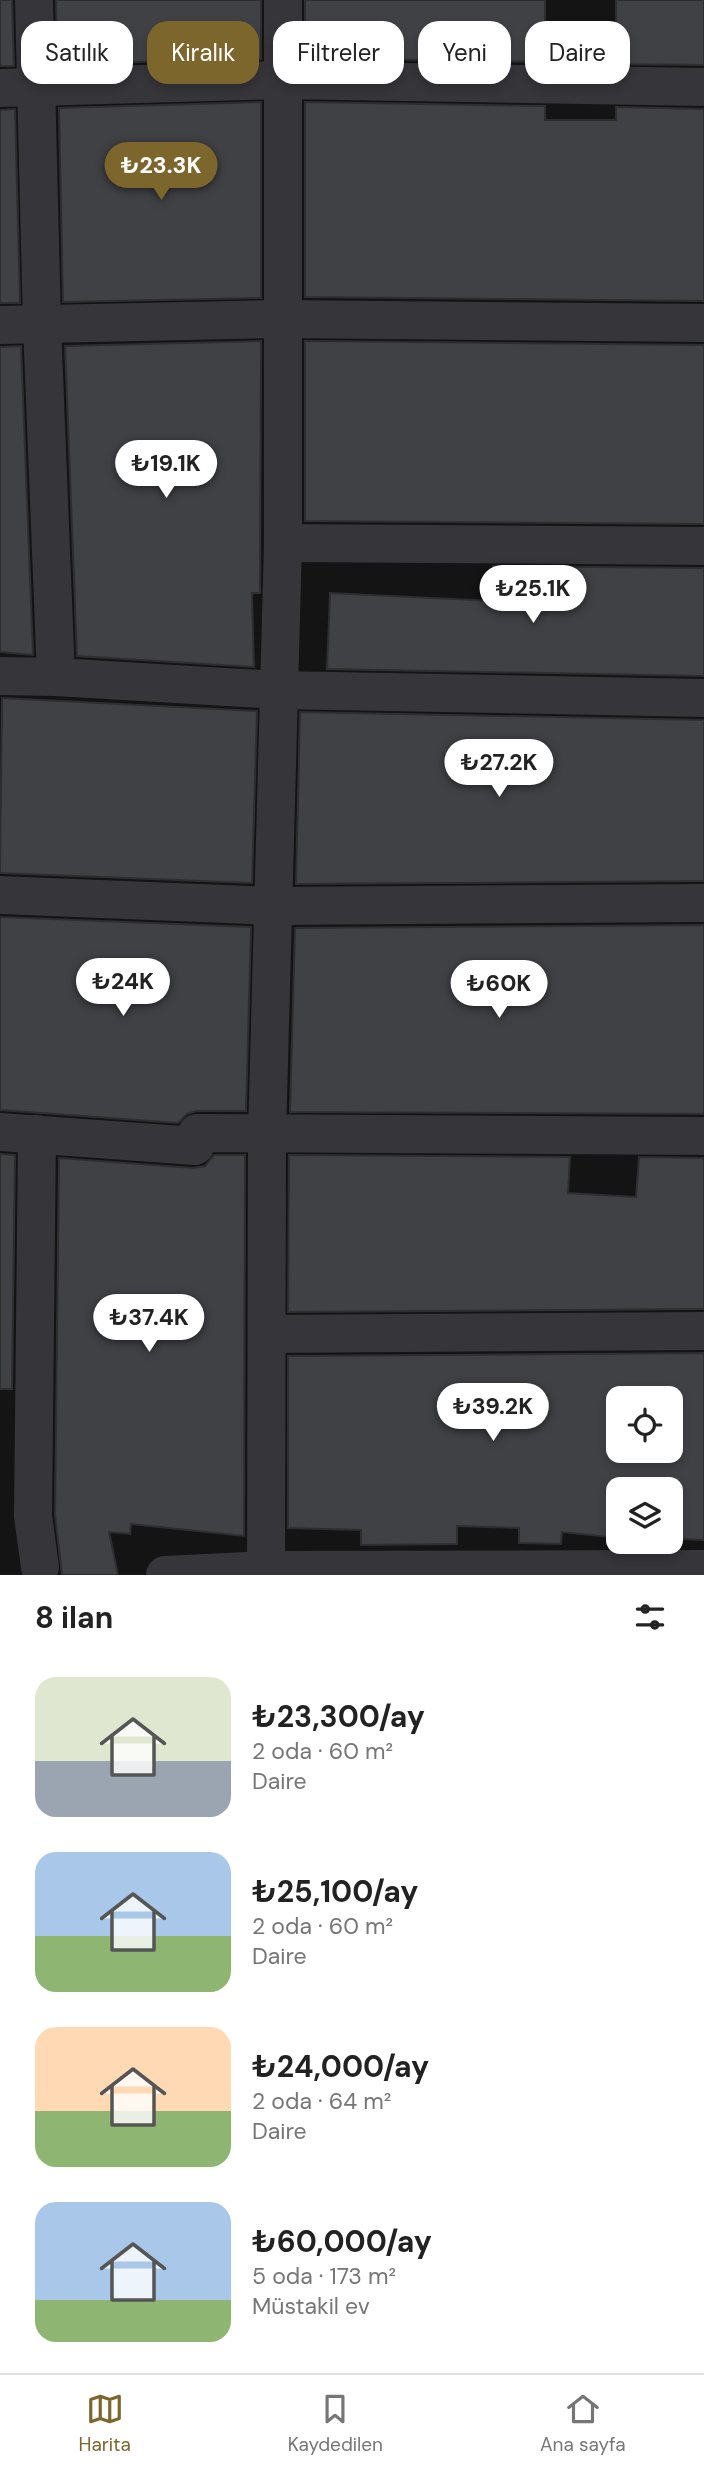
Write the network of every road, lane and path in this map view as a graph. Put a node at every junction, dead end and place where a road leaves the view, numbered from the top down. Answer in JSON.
{"nodes":[{"id":1,"x":34,"y":0,"type":"edge"},
{"id":2,"x":283,"y":0,"type":"edge"},
{"id":3,"x":283,"y":21,"type":"edge"},
{"id":4,"x":273,"y":80,"type":"edge"},
{"id":5,"x":404,"y":82,"type":"edge"},
{"id":6,"x":283,"y":84,"type":"edge"},
{"id":7,"x":704,"y":86,"type":"edge"},
{"id":8,"x":18,"y":87,"type":"edge"},
{"id":9,"x":283,"y":319,"type":"junction"},
{"id":10,"x":704,"y":323,"type":"edge"},
{"id":11,"x":42,"y":324,"type":"junction"},
{"id":12,"x":0,"y":325,"type":"edge"},
{"id":13,"x":283,"y":543,"type":"junction"},
{"id":14,"x":704,"y":546,"type":"edge"},
{"id":15,"x":0,"y":677,"type":"edge"},
{"id":16,"x":56,"y":677,"type":"junction"},
{"id":17,"x":279,"y":690,"type":"junction"},
{"id":18,"x":704,"y":698,"type":"edge"},
{"id":19,"x":0,"y":895,"type":"edge"},
{"id":20,"x":704,"y":903,"type":"edge"},
{"id":21,"x":273,"y":906,"type":"junction"},
{"id":22,"x":0,"y":1132,"type":"edge"},
{"id":23,"x":37,"y":1134,"type":"junction"},
{"id":24,"x":267,"y":1136,"type":"junction"},
{"id":25,"x":704,"y":1136,"type":"edge"},
{"id":26,"x":704,"y":1331,"type":"edge"},
{"id":27,"x":268,"y":1334,"type":"junction"},
{"id":28,"x":40,"y":1567,"type":"dead end"},
{"id":29,"x":704,"y":1569,"type":"edge"},
{"id":30,"x":266,"y":1570,"type":"junction"},
{"id":31,"x":165,"y":1575,"type":"edge"}],
"edges":[{"from":1,"to":8,"type":"street"},
{"from":2,"to":3,"type":"street"},
{"from":4,"to":8,"type":"street"},
{"from":5,"to":7,"type":"street"},
{"from":6,"to":9,"type":"street"},
{"from":8,"to":11,"type":"street"},
{"from":9,"to":10,"type":"street"},
{"from":9,"to":11,"type":"street"},
{"from":9,"to":13,"type":"street"},
{"from":11,"to":12,"type":"street"},
{"from":11,"to":16,"type":"street"},
{"from":13,"to":14,"type":"street"},
{"from":13,"to":17,"type":"street"},
{"from":15,"to":16,"type":"street"},
{"from":16,"to":17,"type":"street"},
{"from":17,"to":18,"type":"street"},
{"from":17,"to":21,"type":"street"},
{"from":19,"to":21,"type":"street"},
{"from":20,"to":21,"type":"street"},
{"from":21,"to":24,"type":"street"},
{"from":22,"to":23,"type":"street"},
{"from":23,"to":24,"type":"street"},
{"from":23,"to":28,"type":"street"},
{"from":24,"to":25,"type":"street"},
{"from":24,"to":27,"type":"street"},
{"from":26,"to":27,"type":"street"},
{"from":27,"to":30,"type":"street"},
{"from":29,"to":30,"type":"street"},
{"from":30,"to":31,"type":"street"}]}
